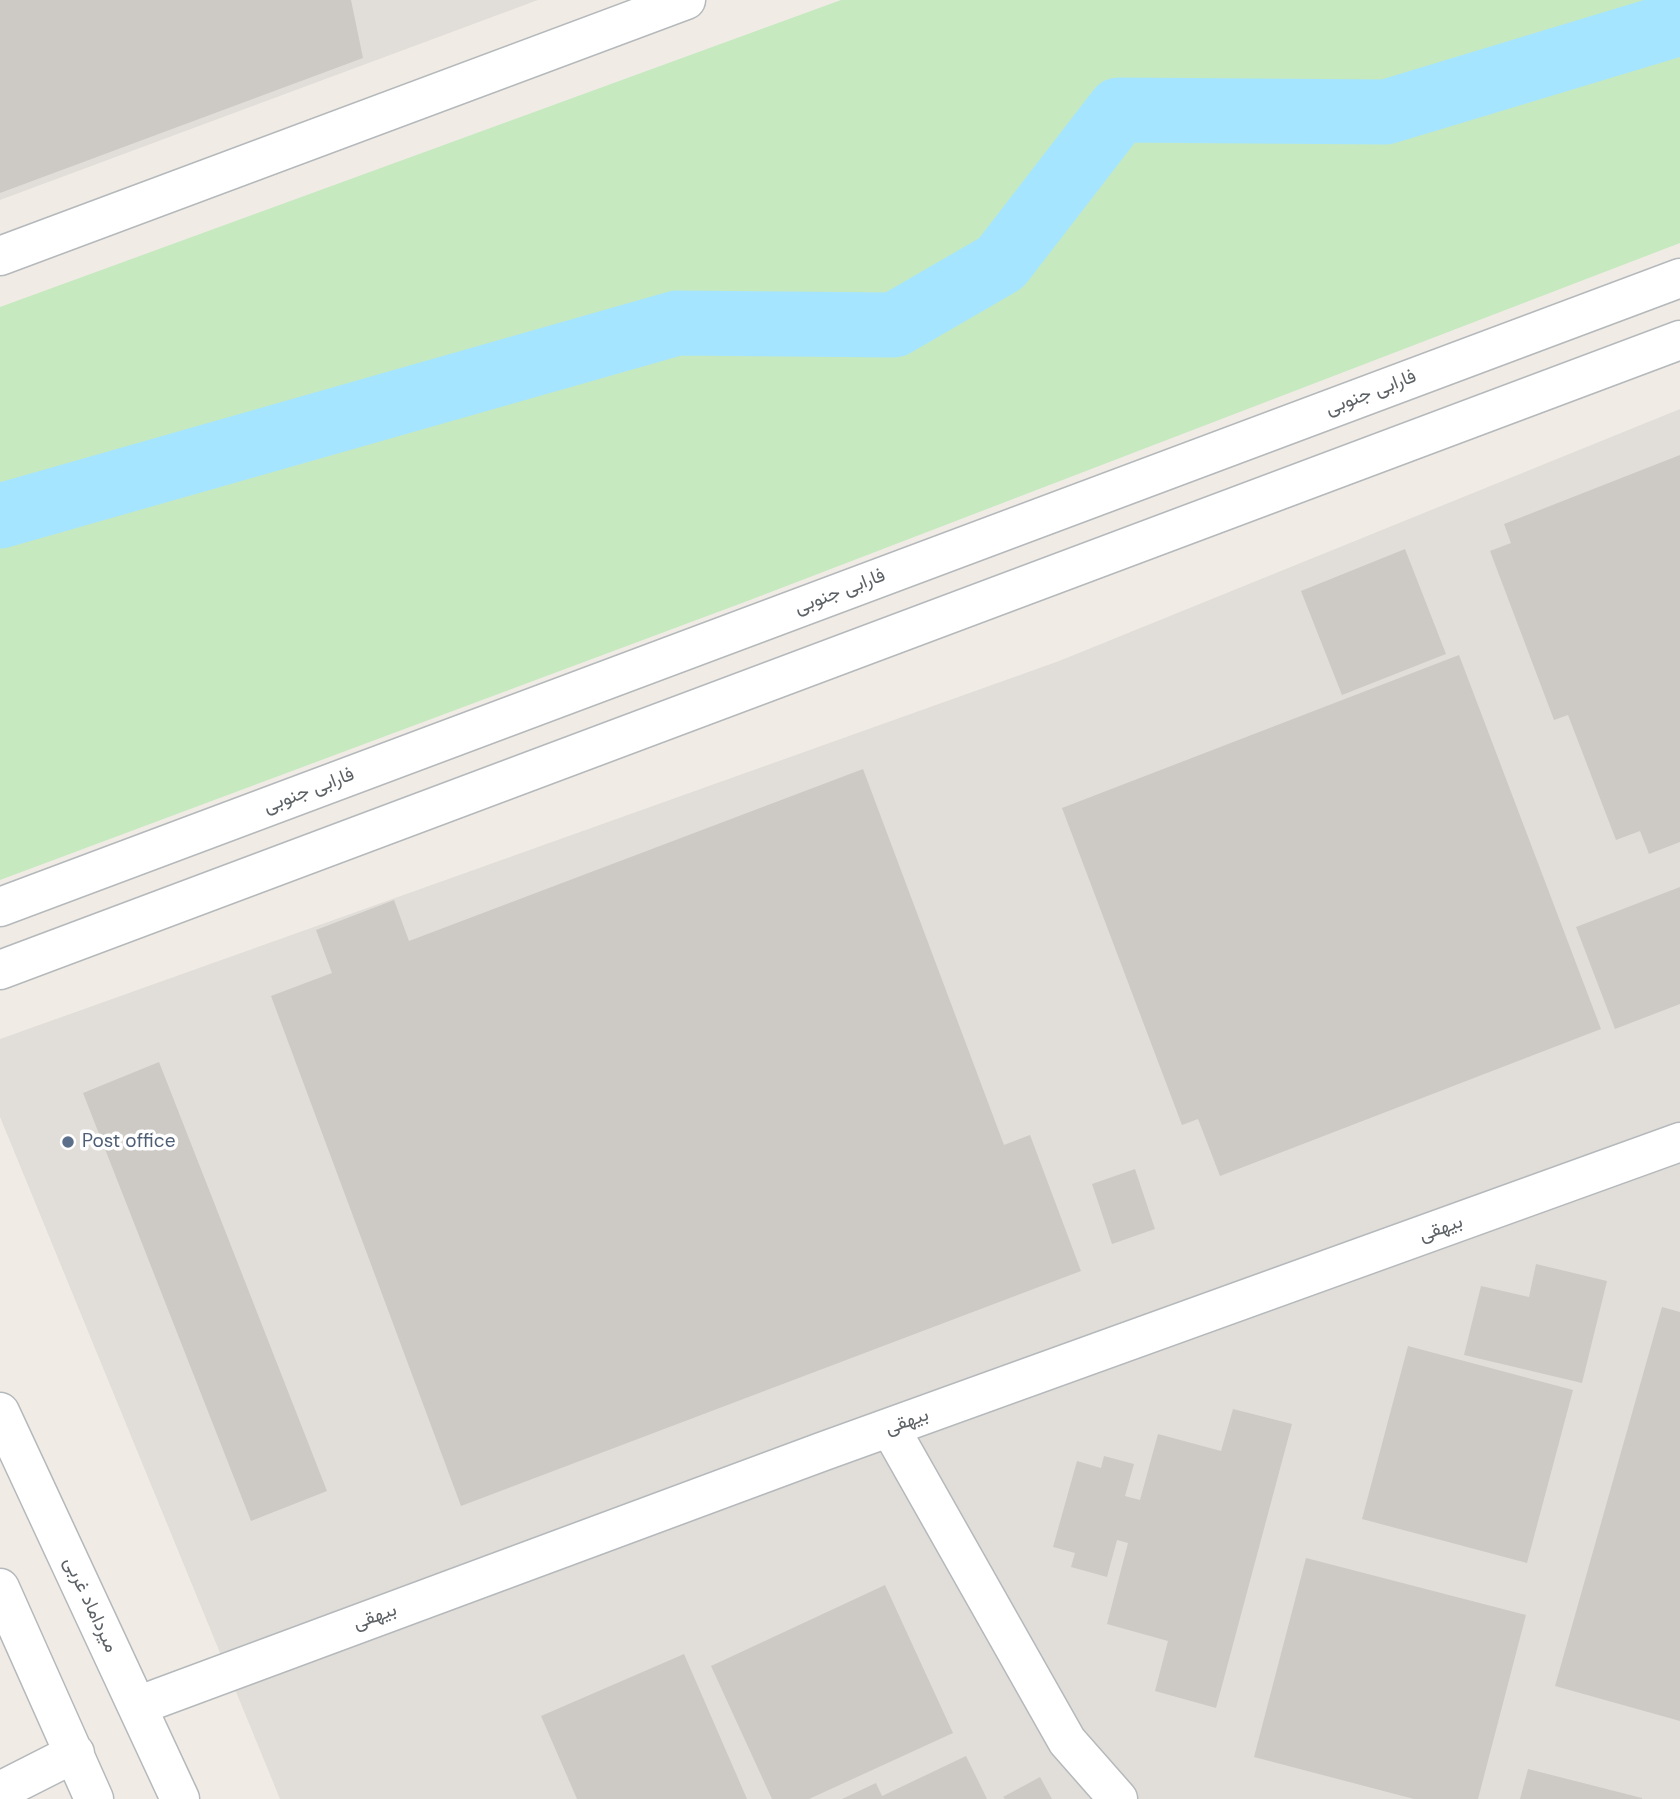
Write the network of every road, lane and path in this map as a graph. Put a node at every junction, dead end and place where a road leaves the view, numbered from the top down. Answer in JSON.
{"nodes":[{"id":1,"x":687,"y":0,"type":"edge"},
{"id":2,"x":0,"y":256,"type":"edge"},
{"id":3,"x":1680,"y":278,"type":"edge"},
{"id":4,"x":1680,"y":340,"type":"edge"},
{"id":5,"x":0,"y":907,"type":"edge"},
{"id":6,"x":0,"y":970,"type":"edge"},
{"id":7,"x":1680,"y":1142,"type":"edge"},
{"id":8,"x":0,"y":1412,"type":"edge"},
{"id":9,"x":890,"y":1428,"type":"junction"},
{"id":10,"x":0,"y":1588,"type":"edge"},
{"id":11,"x":136,"y":1706,"type":"junction"},
{"id":12,"x":75,"y":1753,"type":"junction"},
{"id":13,"x":0,"y":1791,"type":"edge"},
{"id":14,"x":94,"y":1799,"type":"edge"},
{"id":15,"x":180,"y":1799,"type":"edge"},
{"id":16,"x":1118,"y":1799,"type":"edge"}],
"edges":[{"from":1,"to":2,"type":"street"},
{"from":3,"to":5,"type":"street","name":"فارابی جنوبی"},
{"from":4,"to":6,"type":"street"},
{"from":7,"to":9,"type":"street","name":"بیهقی"},
{"from":8,"to":11,"type":"street","name":"میرداماد غربی"},
{"from":9,"to":11,"type":"street","name":"بیهقی"},
{"from":9,"to":16,"type":"street"},
{"from":10,"to":12,"type":"street"},
{"from":11,"to":15,"type":"street","name":"میرداماد غربی"},
{"from":12,"to":13,"type":"street"},
{"from":12,"to":14,"type":"street"}]}
